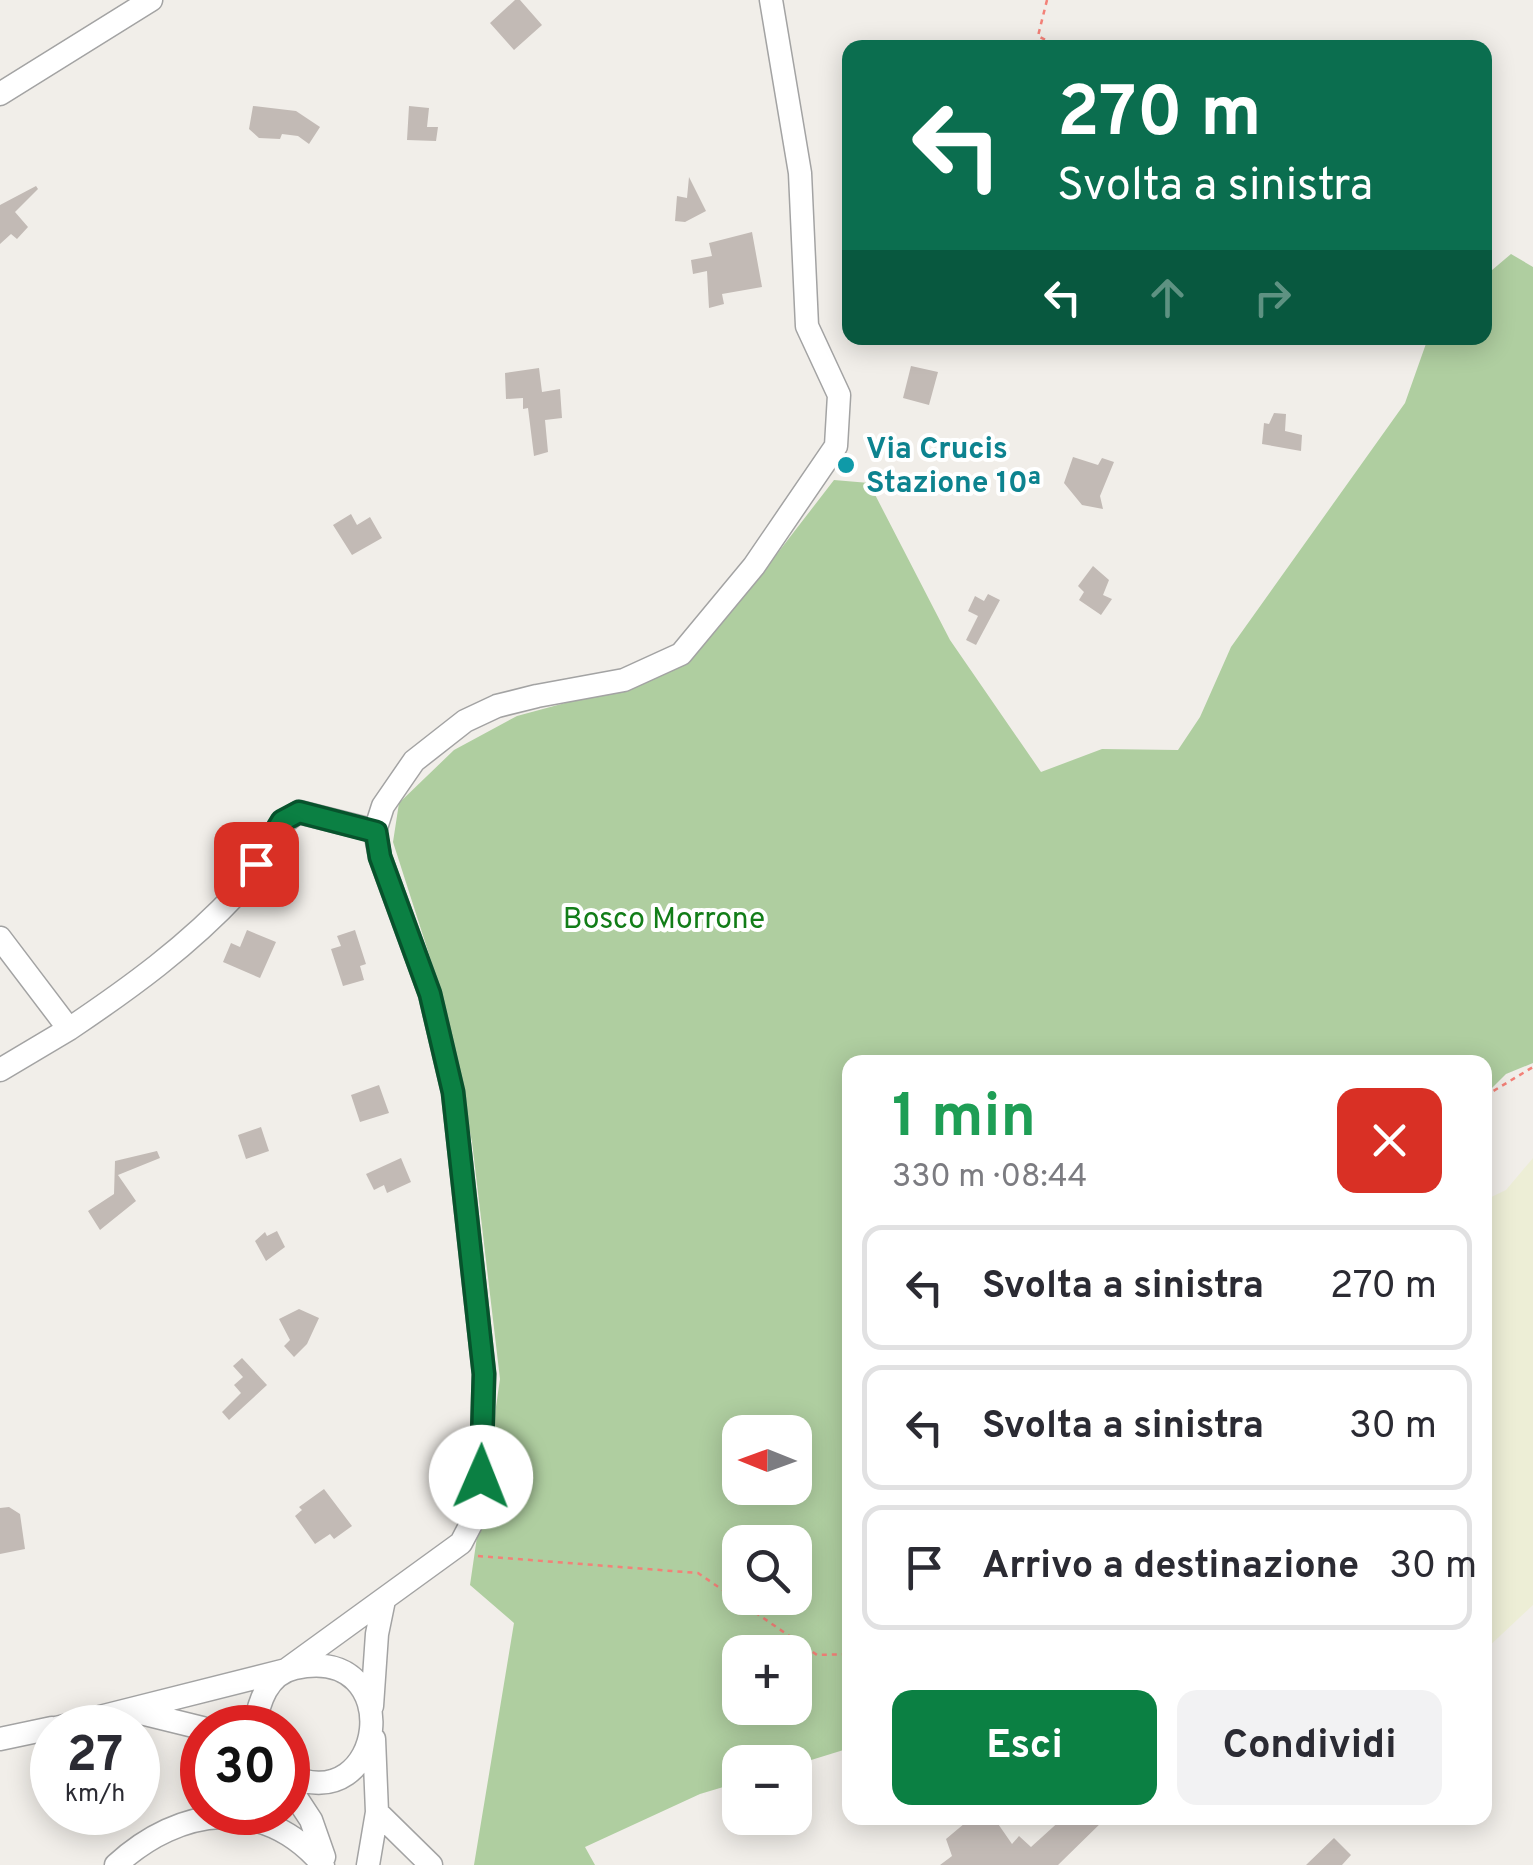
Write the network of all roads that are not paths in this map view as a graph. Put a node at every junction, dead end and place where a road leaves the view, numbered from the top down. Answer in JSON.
{"nodes":[{"id":1,"x":150,"y":0,"type":"edge"},
{"id":2,"x":771,"y":0,"type":"edge"},
{"id":3,"x":0,"y":94,"type":"edge"},
{"id":4,"x":376,"y":832,"type":"junction"},
{"id":5,"x":0,"y":938,"type":"edge"},
{"id":6,"x":68,"y":1029,"type":"junction"},
{"id":7,"x":0,"y":1070,"type":"edge"},
{"id":8,"x":384,"y":1600,"type":"junction"},
{"id":9,"x":286,"y":1670,"type":"junction"},
{"id":10,"x":156,"y":1705,"type":"edge"},
{"id":11,"x":260,"y":1705,"type":"edge"},
{"id":12,"x":372,"y":1720,"type":"junction"},
{"id":13,"x":30,"y":1733,"type":"edge"},
{"id":14,"x":0,"y":1740,"type":"edge"},
{"id":15,"x":310,"y":1782,"type":"edge"},
{"id":16,"x":377,"y":1812,"type":"junction"},
{"id":17,"x":310,"y":1820,"type":"edge"},
{"id":18,"x":180,"y":1829,"type":"edge"},
{"id":19,"x":288,"y":1835,"type":"edge"},
{"id":20,"x":116,"y":1865,"type":"edge"},
{"id":21,"x":325,"y":1865,"type":"edge"},
{"id":22,"x":368,"y":1865,"type":"edge"},
{"id":23,"x":431,"y":1865,"type":"edge"}],
"edges":[{"from":1,"to":3,"type":"street"},
{"from":2,"to":4,"type":"street"},
{"from":4,"to":6,"type":"street"},
{"from":4,"to":8,"type":"street"},
{"from":5,"to":6,"type":"street"},
{"from":6,"to":7,"type":"street"},
{"from":8,"to":9,"type":"street"},
{"from":8,"to":12,"type":"street"},
{"from":9,"to":10,"type":"street"},
{"from":9,"to":11,"type":"street"},
{"from":9,"to":12,"type":"street"},
{"from":12,"to":15,"type":"street"},
{"from":12,"to":16,"type":"street"},
{"from":13,"to":14,"type":"street"},
{"from":16,"to":22,"type":"street"},
{"from":16,"to":23,"type":"street"},
{"from":17,"to":21,"type":"street"},
{"from":18,"to":20,"type":"street"},
{"from":19,"to":21,"type":"street"}]}
